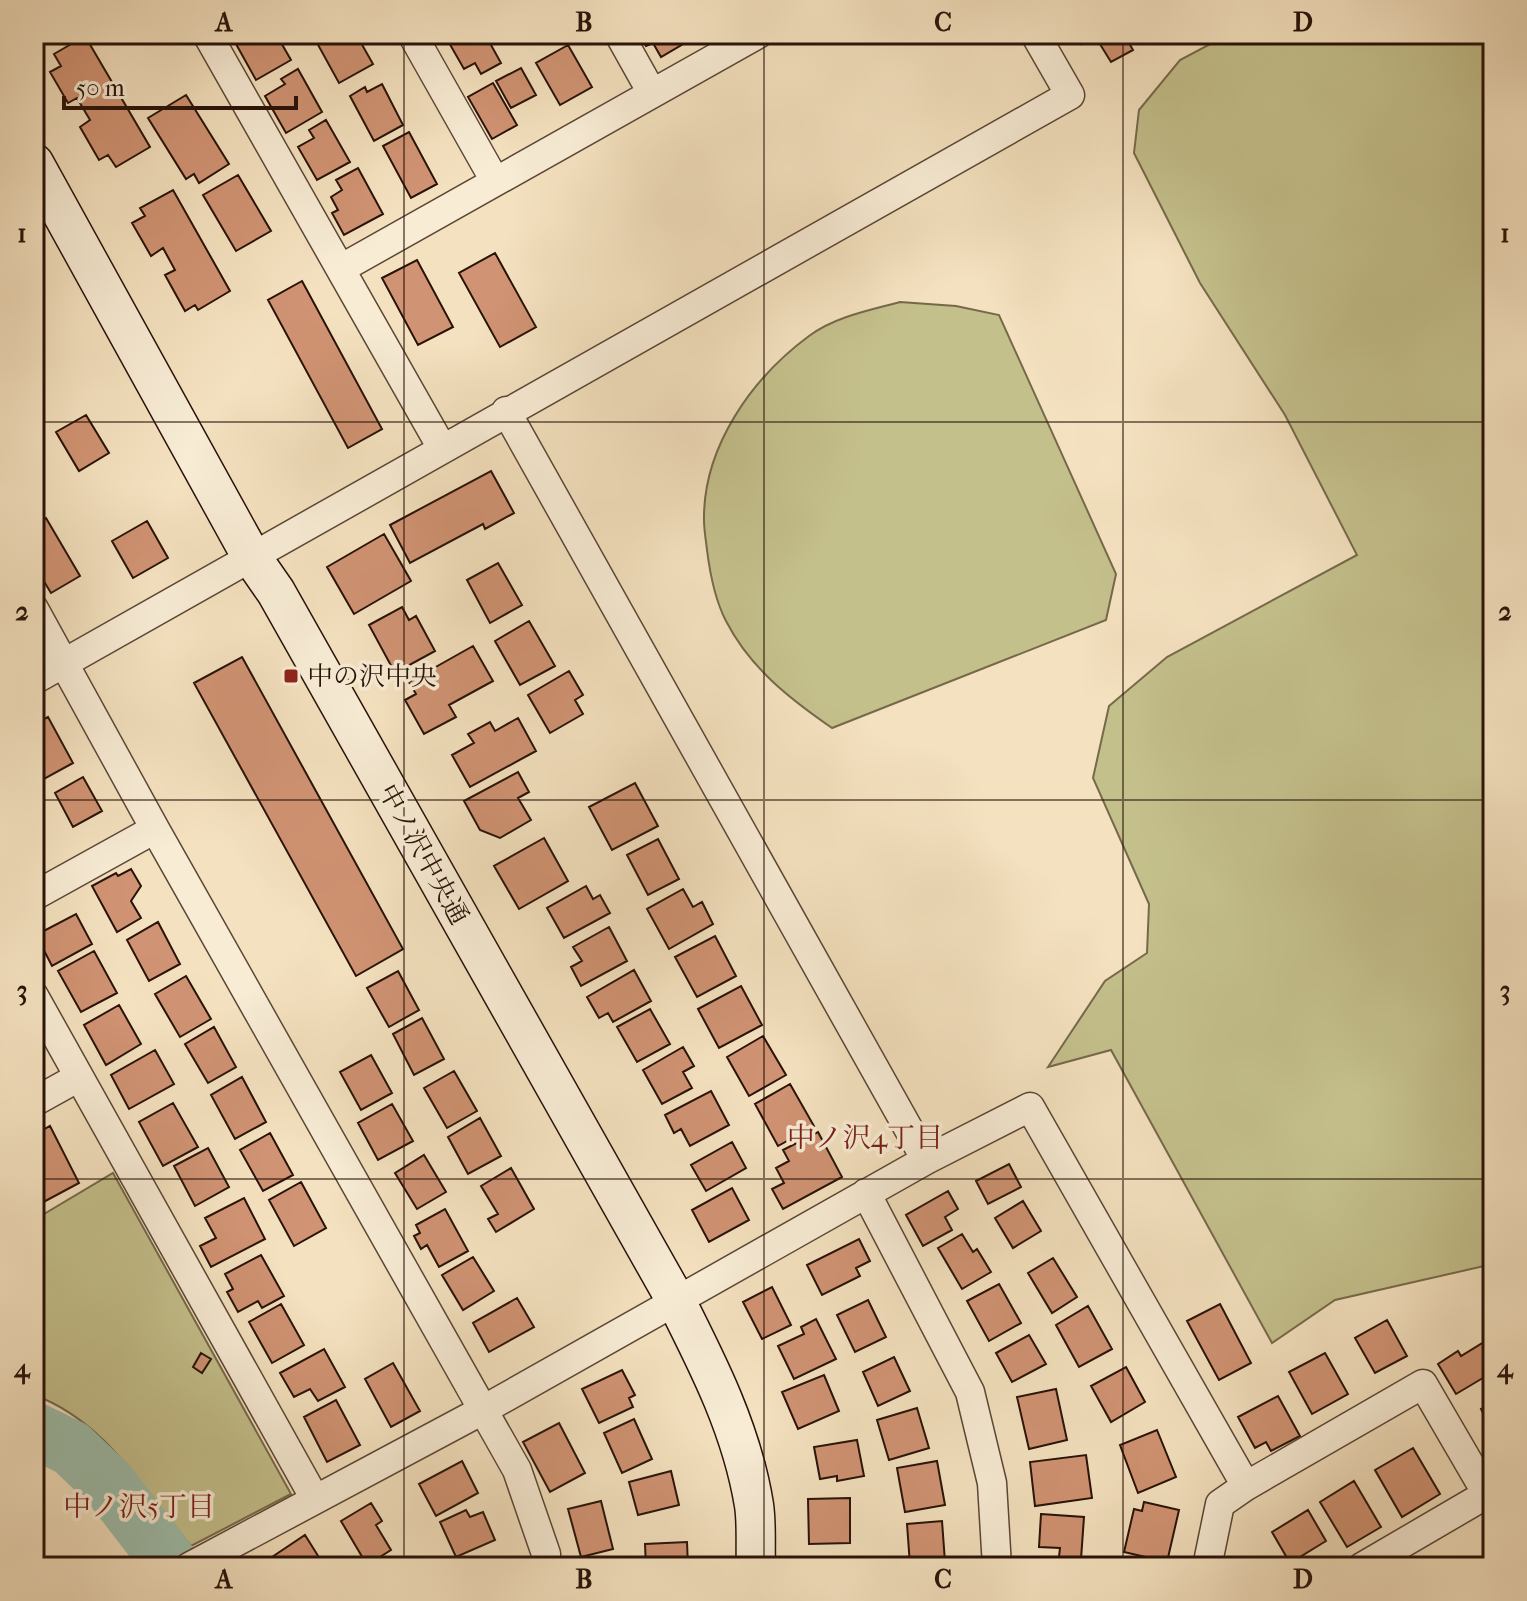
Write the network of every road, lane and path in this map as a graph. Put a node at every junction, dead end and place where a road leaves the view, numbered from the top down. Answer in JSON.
{"nodes":[{"id":1,"x":207,"y":34,"type":"edge"},
{"id":2,"x":412,"y":34,"type":"edge"},
{"id":3,"x":619,"y":34,"type":"edge"},
{"id":4,"x":758,"y":34,"type":"edge"},
{"id":5,"x":1035,"y":34,"type":"edge"},
{"id":6,"x":652,"y":93,"type":"junction"},
{"id":7,"x":34,"y":163,"type":"edge"},
{"id":8,"x":495,"y":181,"type":"junction"},
{"id":9,"x":342,"y":268,"type":"junction"},
{"id":10,"x":506,"y":411,"type":"junction"},
{"id":11,"x":442,"y":448,"type":"junction"},
{"id":12,"x":251,"y":556,"type":"junction"},
{"id":13,"x":34,"y":609,"type":"edge"},
{"id":14,"x":64,"y":663,"type":"junction"},
{"id":15,"x":34,"y":680,"type":"edge"},
{"id":16,"x":155,"y":829,"type":"junction"},
{"id":17,"x":34,"y":896,"type":"edge"},
{"id":18,"x":34,"y":996,"type":"edge"},
{"id":19,"x":79,"y":1077,"type":"junction"},
{"id":20,"x":34,"y":1102,"type":"edge"},
{"id":21,"x":926,"y":1160,"type":"junction"},
{"id":22,"x":866,"y":1193,"type":"junction"},
{"id":23,"x":675,"y":1299,"type":"junction"},
{"id":24,"x":483,"y":1410,"type":"junction"},
{"id":25,"x":1246,"y":1486,"type":"junction"},
{"id":26,"x":315,"y":1499,"type":"junction"},
{"id":27,"x":203,"y":1563,"type":"edge"},
{"id":28,"x":546,"y":1567,"type":"edge"},
{"id":29,"x":756,"y":1567,"type":"edge"},
{"id":30,"x":997,"y":1567,"type":"edge"},
{"id":31,"x":1207,"y":1567,"type":"edge"},
{"id":32,"x":1362,"y":1567,"type":"edge"}],
"edges":[{"from":1,"to":9,"type":"street"},
{"from":2,"to":8,"type":"street"},
{"from":3,"to":6,"type":"street"},
{"from":4,"to":6,"type":"street"},
{"from":5,"to":10,"type":"street"},
{"from":6,"to":8,"type":"street"},
{"from":7,"to":12,"type":"street","name":"中ノ沢中央通"},
{"from":8,"to":9,"type":"street"},
{"from":9,"to":11,"type":"street"},
{"from":10,"to":11,"type":"street"},
{"from":10,"to":21,"type":"street"},
{"from":11,"to":12,"type":"street"},
{"from":12,"to":14,"type":"street"},
{"from":12,"to":23,"type":"street","name":"中ノ沢中央通"},
{"from":13,"to":14,"type":"street"},
{"from":14,"to":15,"type":"street"},
{"from":14,"to":16,"type":"street"},
{"from":16,"to":17,"type":"street"},
{"from":16,"to":24,"type":"street"},
{"from":18,"to":19,"type":"street"},
{"from":19,"to":20,"type":"street"},
{"from":19,"to":26,"type":"street"},
{"from":21,"to":22,"type":"street"},
{"from":21,"to":25,"type":"street"},
{"from":22,"to":23,"type":"street"},
{"from":22,"to":30,"type":"street"},
{"from":23,"to":24,"type":"street"},
{"from":23,"to":29,"type":"street","name":"中ノ沢中央通"},
{"from":24,"to":26,"type":"street"},
{"from":24,"to":28,"type":"street"},
{"from":25,"to":31,"type":"street"},
{"from":25,"to":32,"type":"street"},
{"from":26,"to":27,"type":"street"}]}
